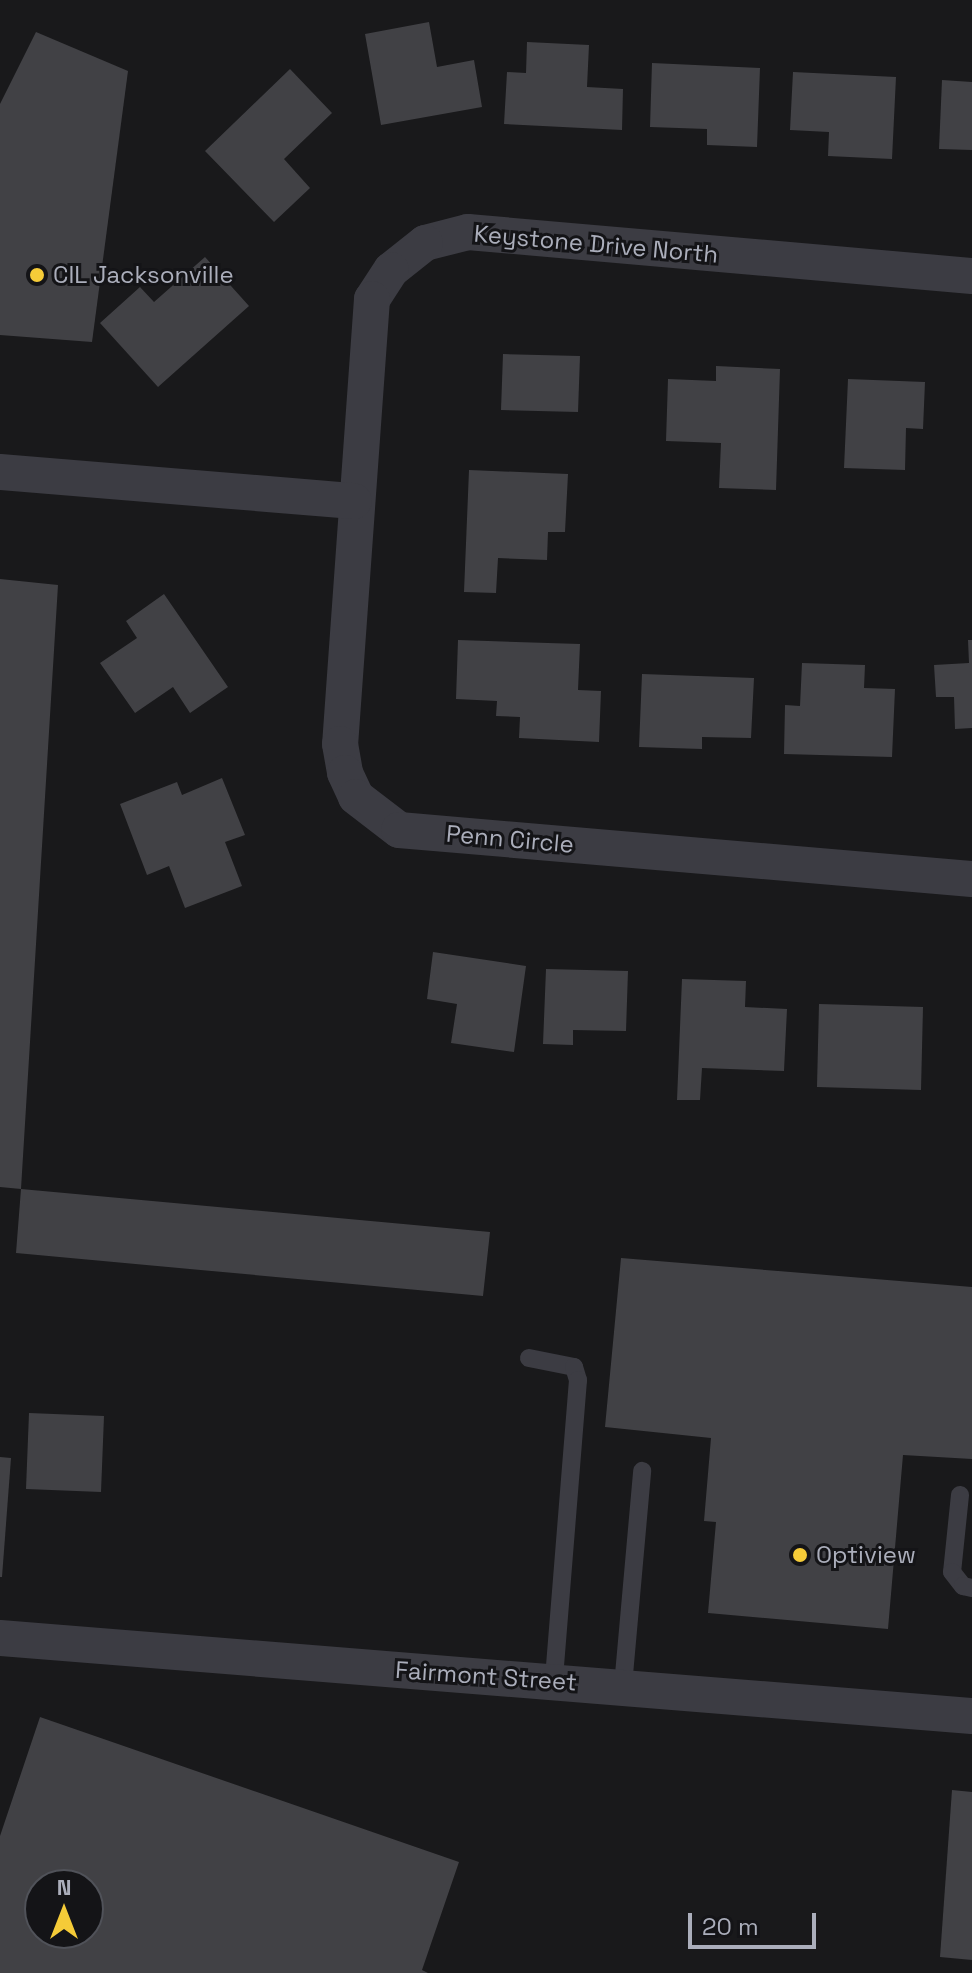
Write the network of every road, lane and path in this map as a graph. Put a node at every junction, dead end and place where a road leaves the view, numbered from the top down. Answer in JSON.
{"nodes":[{"id":1,"x":972,"y":276,"type":"edge"},
{"id":2,"x":0,"y":472,"type":"edge"},
{"id":3,"x":354,"y":501,"type":"junction"},
{"id":4,"x":972,"y":879,"type":"edge"},
{"id":5,"x":529,"y":1358,"type":"dead end"},
{"id":6,"x":642,"y":1471,"type":"dead end"},
{"id":7,"x":960,"y":1495,"type":"dead end"},
{"id":8,"x":972,"y":1588,"type":"edge"},
{"id":9,"x":0,"y":1638,"type":"edge"},
{"id":10,"x":554,"y":1681,"type":"junction"},
{"id":11,"x":623,"y":1686,"type":"junction"},
{"id":12,"x":972,"y":1716,"type":"edge"}],
"edges":[{"from":1,"to":3,"type":"street","name":"Keystone Drive North"},
{"from":2,"to":3,"type":"street"},
{"from":3,"to":4,"type":"street","name":"Penn Circle"},
{"from":5,"to":10,"type":"lane"},
{"from":6,"to":11,"type":"lane"},
{"from":7,"to":8,"type":"lane"},
{"from":9,"to":10,"type":"street","name":"Fairmont Street"},
{"from":10,"to":11,"type":"street","name":"Fairmont Street"},
{"from":11,"to":12,"type":"street","name":"Fairmont Street"}]}
